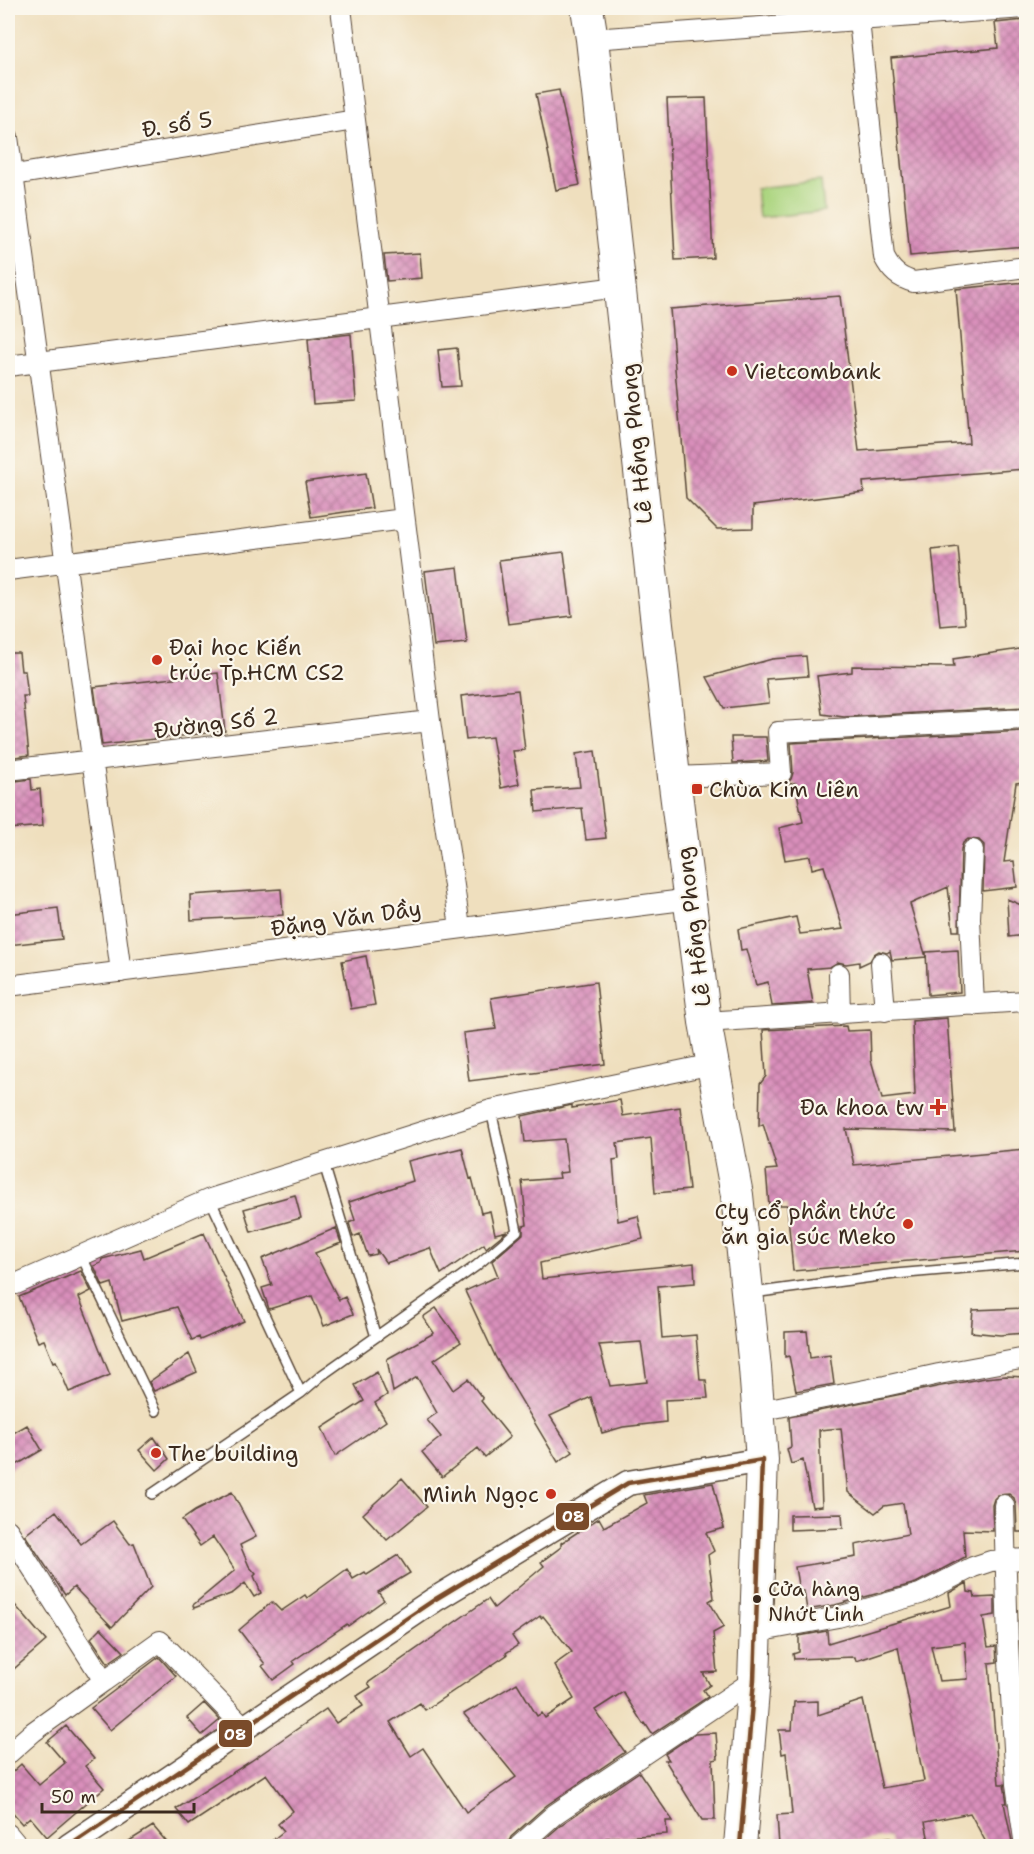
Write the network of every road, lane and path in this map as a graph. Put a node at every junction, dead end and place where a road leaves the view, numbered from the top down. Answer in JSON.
{"nodes":[{"id":1,"x":341,"y":8,"type":"edge"},
{"id":2,"x":587,"y":8,"type":"edge"},
{"id":3,"x":1026,"y":8,"type":"edge"},
{"id":4,"x":859,"y":20,"type":"junction"},
{"id":5,"x":592,"y":39,"type":"junction"},
{"id":6,"x":355,"y":120,"type":"junction"},
{"id":7,"x":8,"y":137,"type":"edge"},
{"id":8,"x":10,"y":176,"type":"edge"},
{"id":9,"x":1026,"y":267,"type":"edge"},
{"id":10,"x":618,"y":287,"type":"junction"},
{"id":11,"x":378,"y":319,"type":"junction"},
{"id":12,"x":38,"y":362,"type":"junction"},
{"id":13,"x":8,"y":366,"type":"edge"},
{"id":14,"x":405,"y":519,"type":"junction"},
{"id":15,"x":64,"y":563,"type":"junction"},
{"id":16,"x":8,"y":570,"type":"edge"},
{"id":17,"x":1026,"y":719,"type":"edge"},
{"id":18,"x":430,"y":721,"type":"junction"},
{"id":19,"x":92,"y":761,"type":"junction"},
{"id":20,"x":8,"y":770,"type":"edge"},
{"id":21,"x":674,"y":777,"type":"junction"},
{"id":22,"x":973,"y":850,"type":"dead end"},
{"id":23,"x":691,"y":899,"type":"junction"},
{"id":24,"x":460,"y":927,"type":"junction"},
{"id":25,"x":881,"y":963,"type":"dead end"},
{"id":26,"x":121,"y":972,"type":"junction"},
{"id":27,"x":839,"y":974,"type":"dead end"},
{"id":28,"x":8,"y":986,"type":"edge"},
{"id":29,"x":1026,"y":1001,"type":"edge"},
{"id":30,"x":974,"y":1005,"type":"junction"},
{"id":31,"x":885,"y":1011,"type":"junction"},
{"id":32,"x":840,"y":1014,"type":"junction"},
{"id":33,"x":705,"y":1022,"type":"junction"},
{"id":34,"x":712,"y":1064,"type":"junction"},
{"id":35,"x":491,"y":1110,"type":"junction"},
{"id":36,"x":324,"y":1164,"type":"junction"},
{"id":37,"x":210,"y":1199,"type":"junction"},
{"id":38,"x":81,"y":1255,"type":"junction"},
{"id":39,"x":1026,"y":1263,"type":"edge"},
{"id":40,"x":16,"y":1284,"type":"dead end"},
{"id":41,"x":747,"y":1293,"type":"junction"},
{"id":42,"x":376,"y":1337,"type":"junction"},
{"id":43,"x":1026,"y":1358,"type":"edge"},
{"id":44,"x":301,"y":1393,"type":"junction"},
{"id":45,"x":759,"y":1411,"type":"junction"},
{"id":46,"x":156,"y":1412,"type":"dead end"},
{"id":47,"x":762,"y":1460,"type":"junction"},
{"id":48,"x":152,"y":1494,"type":"dead end"},
{"id":49,"x":1004,"y":1505,"type":"dead end"},
{"id":50,"x":8,"y":1530,"type":"edge"},
{"id":51,"x":1006,"y":1558,"type":"junction"},
{"id":52,"x":1026,"y":1558,"type":"edge"},
{"id":53,"x":756,"y":1632,"type":"junction"},
{"id":54,"x":754,"y":1680,"type":"junction"},
{"id":55,"x":104,"y":1681,"type":"junction"},
{"id":56,"x":246,"y":1729,"type":"junction"},
{"id":57,"x":8,"y":1754,"type":"edge"},
{"id":58,"x":8,"y":1834,"type":"edge"},
{"id":59,"x":18,"y":1846,"type":"edge"},
{"id":60,"x":69,"y":1846,"type":"edge"},
{"id":61,"x":519,"y":1846,"type":"edge"},
{"id":62,"x":740,"y":1846,"type":"edge"},
{"id":63,"x":1025,"y":1846,"type":"edge"}],
"edges":[{"from":1,"to":6,"type":"street"},
{"from":2,"to":5,"type":"highway","name":"Lê Hồng Phong"},
{"from":3,"to":4,"type":"street"},
{"from":4,"to":5,"type":"street"},
{"from":4,"to":9,"type":"street"},
{"from":5,"to":10,"type":"highway","name":"Lê Hồng Phong"},
{"from":6,"to":8,"type":"street","name":"Đ. số 5"},
{"from":6,"to":11,"type":"street"},
{"from":7,"to":8,"type":"street"},
{"from":8,"to":12,"type":"street"},
{"from":10,"to":11,"type":"street"},
{"from":10,"to":21,"type":"highway","name":"Lê Hồng Phong"},
{"from":11,"to":12,"type":"street"},
{"from":11,"to":14,"type":"street"},
{"from":12,"to":13,"type":"street"},
{"from":12,"to":15,"type":"street"},
{"from":14,"to":15,"type":"street"},
{"from":14,"to":18,"type":"street"},
{"from":15,"to":16,"type":"street"},
{"from":15,"to":19,"type":"street"},
{"from":17,"to":21,"type":"street"},
{"from":18,"to":19,"type":"street","name":"Đường Số 2"},
{"from":18,"to":24,"type":"street"},
{"from":19,"to":20,"type":"street","name":"Đường Số 2"},
{"from":19,"to":26,"type":"street"},
{"from":21,"to":23,"type":"highway","name":"Lê Hồng Phong"},
{"from":22,"to":30,"type":"street"},
{"from":23,"to":24,"type":"street","name":"Đặng Văn Dầy"},
{"from":23,"to":33,"type":"highway","name":"Lê Hồng Phong"},
{"from":24,"to":26,"type":"street","name":"Đặng Văn Dầy"},
{"from":25,"to":31,"type":"street"},
{"from":26,"to":28,"type":"street","name":"Đặng Văn Dầy"},
{"from":27,"to":32,"type":"street"},
{"from":29,"to":30,"type":"street"},
{"from":30,"to":31,"type":"street"},
{"from":31,"to":32,"type":"street"},
{"from":32,"to":33,"type":"street"},
{"from":33,"to":34,"type":"highway","name":"Lê Hồng Phong"},
{"from":34,"to":35,"type":"street"},
{"from":34,"to":41,"type":"highway","name":"Lê Hồng Phong"},
{"from":35,"to":36,"type":"street"},
{"from":35,"to":42,"type":"lane"},
{"from":36,"to":37,"type":"street"},
{"from":36,"to":42,"type":"lane"},
{"from":37,"to":38,"type":"street"},
{"from":37,"to":44,"type":"lane"},
{"from":38,"to":40,"type":"street"},
{"from":38,"to":46,"type":"lane"},
{"from":39,"to":41,"type":"lane"},
{"from":41,"to":45,"type":"highway","name":"Lê Hồng Phong"},
{"from":42,"to":44,"type":"lane"},
{"from":43,"to":45,"type":"street"},
{"from":44,"to":48,"type":"lane"},
{"from":45,"to":47,"type":"highway","name":"Lê Hồng Phong"},
{"from":47,"to":53,"type":"highway","name":"Lê Hồng Phong"},
{"from":47,"to":56,"type":"street"},
{"from":49,"to":51,"type":"street"},
{"from":50,"to":55,"type":"street"},
{"from":51,"to":52,"type":"street"},
{"from":51,"to":53,"type":"street"},
{"from":51,"to":63,"type":"street"},
{"from":53,"to":54,"type":"highway","name":"Lê Hồng Phong"},
{"from":54,"to":61,"type":"street"},
{"from":54,"to":62,"type":"highway","name":"Lê Hồng Phong"},
{"from":55,"to":56,"type":"street"},
{"from":55,"to":57,"type":"street"},
{"from":56,"to":60,"type":"street"},
{"from":58,"to":59,"type":"street"}]}
